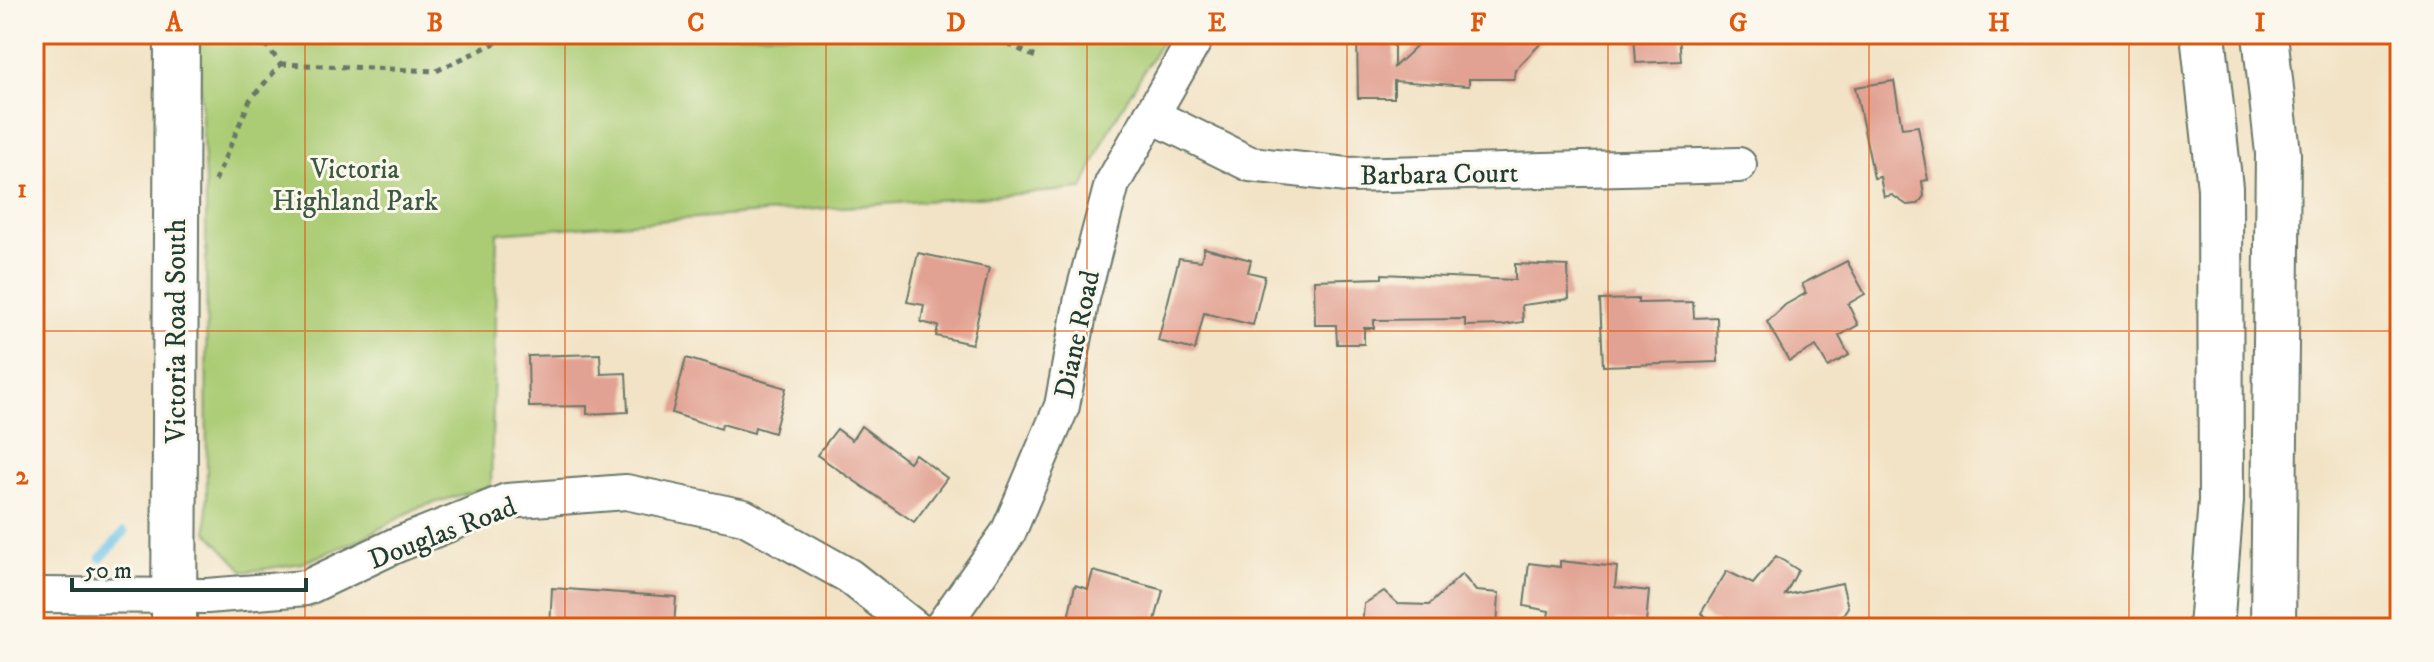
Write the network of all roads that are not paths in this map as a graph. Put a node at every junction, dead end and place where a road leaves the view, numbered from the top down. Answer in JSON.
{"nodes":[{"id":1,"x":177,"y":34,"type":"edge"},
{"id":2,"x":1198,"y":34,"type":"edge"},
{"id":3,"x":2203,"y":34,"type":"edge"},
{"id":4,"x":2265,"y":34,"type":"edge"},
{"id":5,"x":1151,"y":115,"type":"junction"},
{"id":6,"x":1739,"y":165,"type":"dead end"},
{"id":7,"x":34,"y":595,"type":"edge"},
{"id":8,"x":174,"y":612,"type":"edge"},
{"id":9,"x":915,"y":628,"type":"edge"},
{"id":10,"x":941,"y":628,"type":"edge"},
{"id":11,"x":2211,"y":628,"type":"edge"},
{"id":12,"x":2273,"y":628,"type":"edge"}],
"edges":[{"from":1,"to":8,"type":"main road","name":"Victoria Road South"},
{"from":2,"to":5,"type":"street","name":"Diane Road"},
{"from":3,"to":11,"type":"main road"},
{"from":4,"to":12,"type":"main road"},
{"from":5,"to":6,"type":"street","name":"Barbara Court"},
{"from":5,"to":10,"type":"street","name":"Diane Road"},
{"from":7,"to":8,"type":"street","name":"Douglas Road"},
{"from":8,"to":9,"type":"street","name":"Douglas Road"}]}
